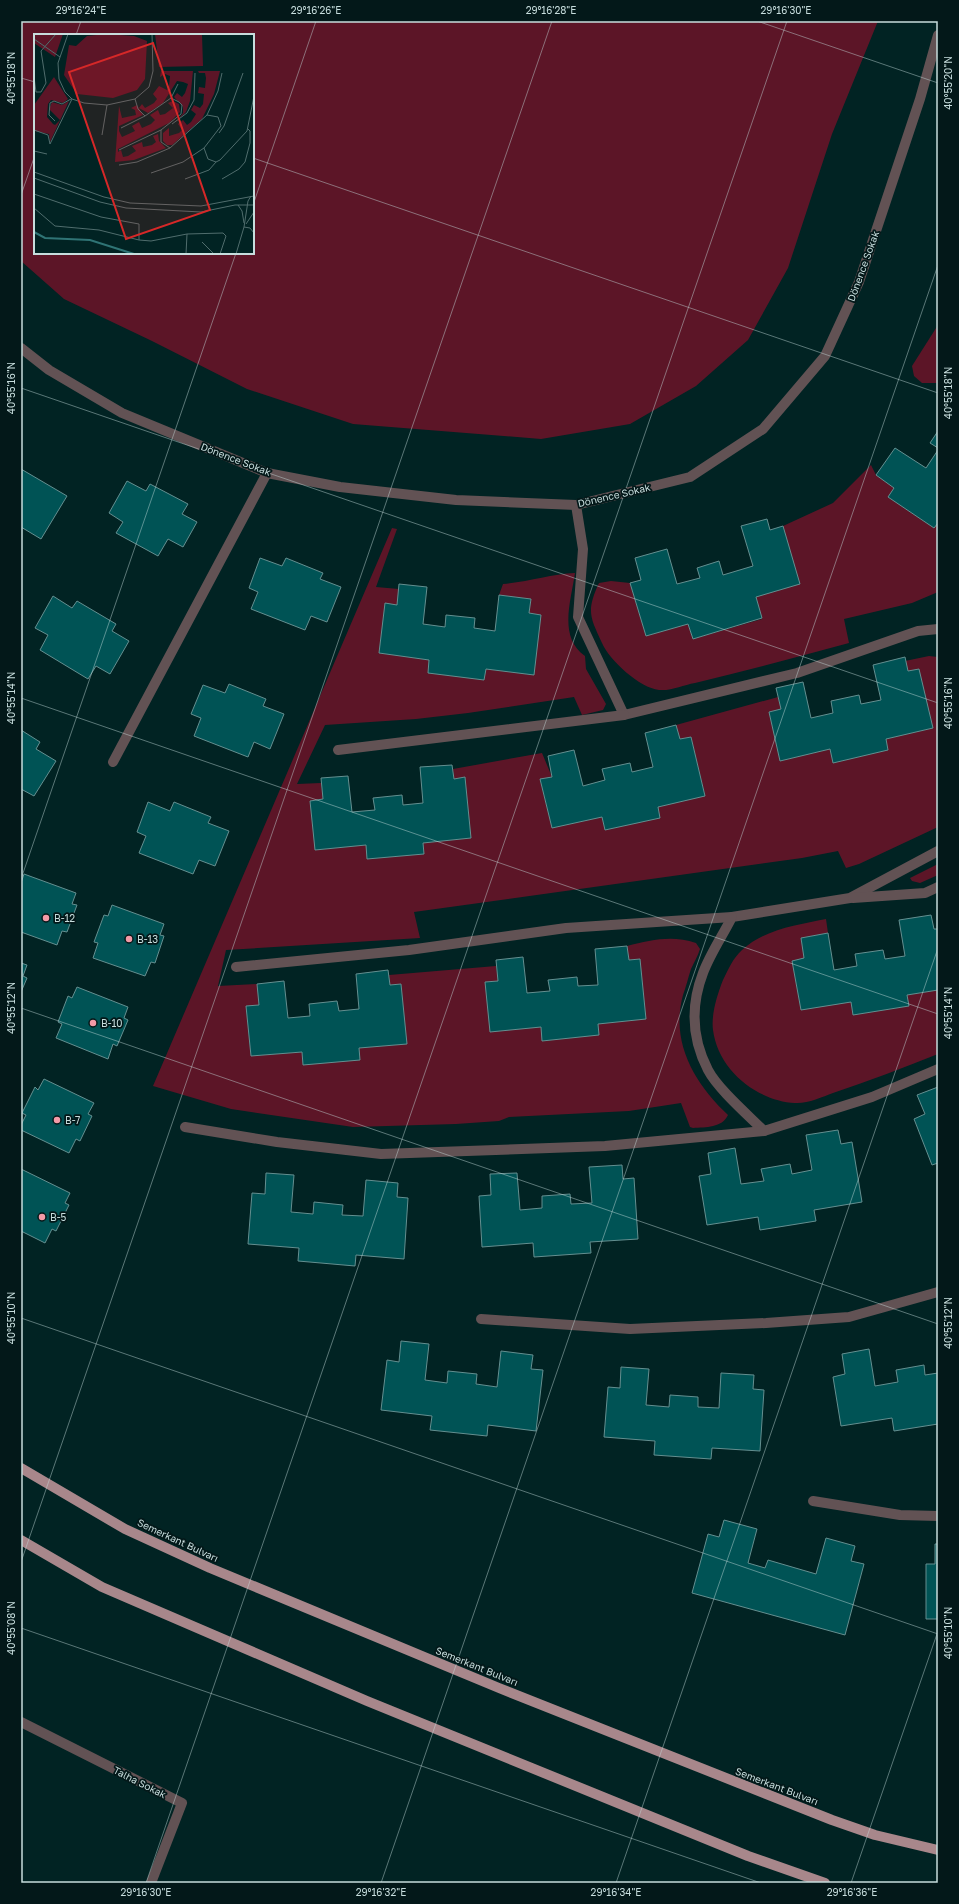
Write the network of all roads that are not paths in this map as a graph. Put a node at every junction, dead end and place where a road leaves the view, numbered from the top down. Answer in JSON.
{"nodes":[{"id":1,"x":938,"y":35,"type":"edge"},
{"id":2,"x":21,"y":348,"type":"edge"},
{"id":3,"x":267,"y":473,"type":"junction"},
{"id":4,"x":576,"y":505,"type":"junction"},
{"id":5,"x":938,"y":629,"type":"edge"},
{"id":6,"x":624,"y":715,"type":"junction"},
{"id":7,"x":338,"y":750,"type":"dead end"},
{"id":8,"x":113,"y":762,"type":"dead end"},
{"id":9,"x":938,"y":851,"type":"edge"},
{"id":10,"x":938,"y":887,"type":"edge"},
{"id":11,"x":850,"y":898,"type":"junction"},
{"id":12,"x":732,"y":917,"type":"junction"},
{"id":13,"x":236,"y":967,"type":"dead end"},
{"id":14,"x":938,"y":1069,"type":"edge"},
{"id":15,"x":186,"y":1126,"type":"dead end"},
{"id":16,"x":764,"y":1131,"type":"junction"},
{"id":17,"x":938,"y":1292,"type":"edge"},
{"id":18,"x":481,"y":1319,"type":"dead end"},
{"id":19,"x":21,"y":1468,"type":"edge"},
{"id":20,"x":813,"y":1501,"type":"dead end"},
{"id":21,"x":938,"y":1516,"type":"edge"},
{"id":22,"x":21,"y":1540,"type":"edge"},
{"id":23,"x":21,"y":1722,"type":"edge"},
{"id":24,"x":938,"y":1850,"type":"edge"},
{"id":25,"x":151,"y":1883,"type":"edge"},
{"id":26,"x":825,"y":1883,"type":"edge"}],
"edges":[{"from":1,"to":4,"type":"street","name":"Dönence Sokak"},
{"from":2,"to":3,"type":"street","name":"Dönence Sokak"},
{"from":3,"to":4,"type":"street","name":"Dönence Sokak"},
{"from":3,"to":8,"type":"street"},
{"from":4,"to":6,"type":"street"},
{"from":5,"to":6,"type":"street"},
{"from":6,"to":7,"type":"street"},
{"from":9,"to":11,"type":"street"},
{"from":10,"to":11,"type":"street"},
{"from":11,"to":12,"type":"street"},
{"from":12,"to":13,"type":"street"},
{"from":12,"to":16,"type":"street"},
{"from":14,"to":16,"type":"street"},
{"from":15,"to":16,"type":"street"},
{"from":17,"to":18,"type":"street"},
{"from":19,"to":24,"type":"main road","name":"Semerkant Bulvarı"},
{"from":20,"to":21,"type":"street"},
{"from":22,"to":26,"type":"main road"},
{"from":23,"to":25,"type":"street","name":"Talha Sokak"}]}
